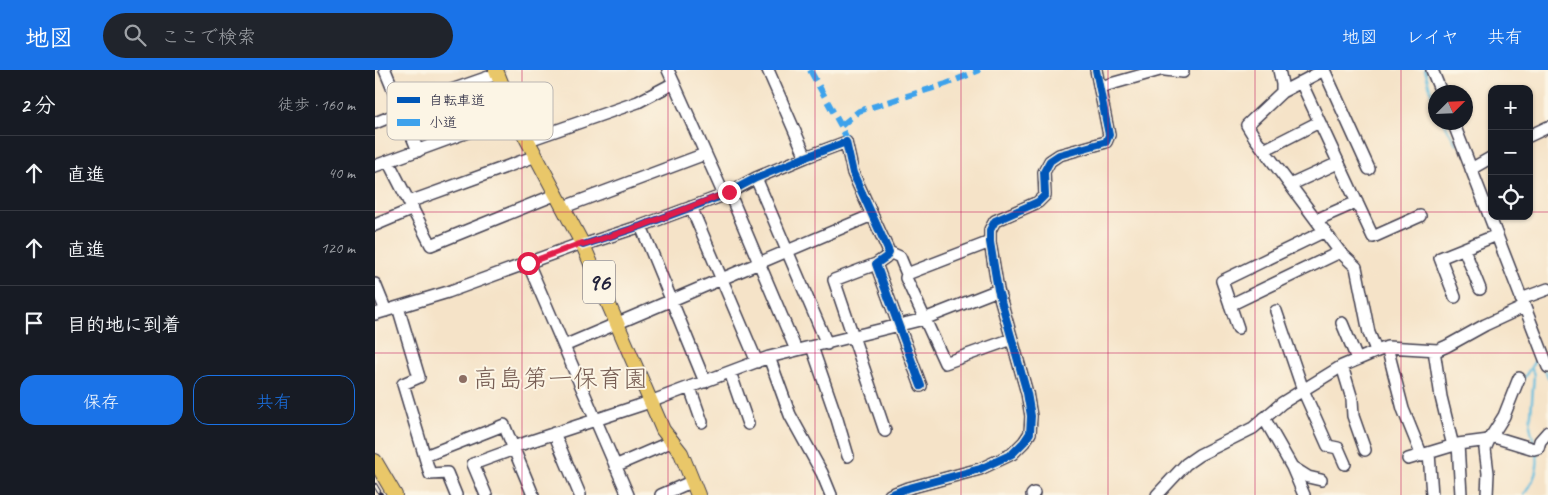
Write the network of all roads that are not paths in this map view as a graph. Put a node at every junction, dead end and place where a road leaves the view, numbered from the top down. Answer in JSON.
{"nodes":[{"id":1,"x":385,"y":70,"type":"edge"},
{"id":2,"x":668,"y":70,"type":"edge"},
{"id":3,"x":768,"y":70,"type":"edge"},
{"id":4,"x":1096,"y":70,"type":"edge"},
{"id":5,"x":1160,"y":70,"type":"edge"},
{"id":6,"x":1165,"y":70,"type":"edge"},
{"id":7,"x":1279,"y":70,"type":"edge"},
{"id":8,"x":1324,"y":70,"type":"edge"},
{"id":9,"x":1432,"y":70,"type":"edge"},
{"id":10,"x":497,"y":72,"type":"edge"},
{"id":11,"x":1183,"y":72,"type":"dead end"},
{"id":12,"x":375,"y":74,"type":"edge"},
{"id":13,"x":390,"y":82,"type":"edge"},
{"id":14,"x":472,"y":82,"type":"edge"},
{"id":15,"x":1301,"y":82,"type":"junction"},
{"id":16,"x":674,"y":83,"type":"junction"},
{"id":17,"x":1438,"y":85,"type":"edge"},
{"id":18,"x":1100,"y":86,"type":"junction"},
{"id":19,"x":1282,"y":92,"type":"junction"},
{"id":20,"x":387,"y":117,"type":"edge"},
{"id":21,"x":1319,"y":122,"type":"junction"},
{"id":22,"x":375,"y":123,"type":"edge"},
{"id":23,"x":1548,"y":127,"type":"edge"},
{"id":24,"x":1456,"y":130,"type":"edge"},
{"id":25,"x":553,"y":132,"type":"edge"},
{"id":26,"x":1533,"y":134,"type":"edge"},
{"id":27,"x":413,"y":140,"type":"edge"},
{"id":28,"x":448,"y":140,"type":"edge"},
{"id":29,"x":529,"y":140,"type":"edge"},
{"id":30,"x":1264,"y":150,"type":"junction"},
{"id":31,"x":418,"y":151,"type":"junction"},
{"id":32,"x":705,"y":154,"type":"junction"},
{"id":33,"x":537,"y":156,"type":"junction"},
{"id":34,"x":805,"y":157,"type":"junction"},
{"id":35,"x":1488,"y":159,"type":"edge"},
{"id":36,"x":388,"y":161,"type":"junction"},
{"id":37,"x":1338,"y":163,"type":"junction"},
{"id":38,"x":375,"y":166,"type":"edge"},
{"id":39,"x":1369,"y":169,"type":"dead end"},
{"id":40,"x":1471,"y":169,"type":"junction"},
{"id":41,"x":756,"y":178,"type":"junction"},
{"id":42,"x":1290,"y":185,"type":"junction"},
{"id":43,"x":557,"y":194,"type":"junction"},
{"id":44,"x":726,"y":194,"type":"junction"},
{"id":45,"x":1357,"y":202,"type":"junction"},
{"id":46,"x":411,"y":206,"type":"junction"},
{"id":47,"x":564,"y":207,"type":"junction"},
{"id":48,"x":691,"y":207,"type":"junction"},
{"id":49,"x":872,"y":215,"type":"junction"},
{"id":50,"x":1420,"y":216,"type":"dead end"},
{"id":51,"x":1316,"y":220,"type":"junction"},
{"id":52,"x":375,"y":225,"type":"edge"},
{"id":53,"x":641,"y":226,"type":"junction"},
{"id":54,"x":1325,"y":231,"type":"junction"},
{"id":55,"x":1494,"y":237,"type":"junction"},
{"id":56,"x":990,"y":242,"type":"junction"},
{"id":57,"x":583,"y":244,"type":"junction"},
{"id":58,"x":1464,"y":249,"type":"junction"},
{"id":59,"x":787,"y":251,"type":"junction"},
{"id":60,"x":889,"y":252,"type":"junction"},
{"id":61,"x":1340,"y":252,"type":"junction"},
{"id":62,"x":528,"y":263,"type":"junction"},
{"id":63,"x":759,"y":264,"type":"junction"},
{"id":64,"x":876,"y":264,"type":"junction"},
{"id":65,"x":907,"y":274,"type":"junction"},
{"id":66,"x":721,"y":280,"type":"junction"},
{"id":67,"x":375,"y":284,"type":"edge"},
{"id":68,"x":1479,"y":289,"type":"dead end"},
{"id":69,"x":1548,"y":289,"type":"edge"},
{"id":70,"x":998,"y":290,"type":"junction"},
{"id":71,"x":1455,"y":297,"type":"dead end"},
{"id":72,"x":671,"y":301,"type":"junction"},
{"id":73,"x":1230,"y":305,"type":"junction"},
{"id":74,"x":1521,"y":305,"type":"junction"},
{"id":75,"x":398,"y":307,"type":"junction"},
{"id":76,"x":1276,"y":311,"type":"dead end"},
{"id":77,"x":380,"y":312,"type":"edge"},
{"id":78,"x":924,"y":318,"type":"junction"},
{"id":79,"x":1342,"y":323,"type":"dead end"},
{"id":80,"x":617,"y":324,"type":"junction"},
{"id":81,"x":899,"y":325,"type":"junction"},
{"id":82,"x":1238,"y":328,"type":"dead end"},
{"id":83,"x":853,"y":336,"type":"junction"},
{"id":84,"x":1012,"y":339,"type":"junction"},
{"id":85,"x":827,"y":344,"type":"junction"},
{"id":86,"x":564,"y":346,"type":"junction"},
{"id":87,"x":812,"y":347,"type":"junction"},
{"id":88,"x":1381,"y":348,"type":"junction"},
{"id":89,"x":796,"y":350,"type":"junction"},
{"id":90,"x":1434,"y":350,"type":"junction"},
{"id":91,"x":769,"y":357,"type":"junction"},
{"id":92,"x":1357,"y":359,"type":"junction"},
{"id":93,"x":757,"y":362,"type":"junction"},
{"id":94,"x":1342,"y":366,"type":"junction"},
{"id":95,"x":1548,"y":367,"type":"edge"},
{"id":96,"x":730,"y":372,"type":"junction"},
{"id":97,"x":1519,"y":378,"type":"dead end"},
{"id":98,"x":705,"y":382,"type":"junction"},
{"id":99,"x":921,"y":386,"type":"dead end"},
{"id":100,"x":690,"y":388,"type":"junction"},
{"id":101,"x":1303,"y":390,"type":"junction"},
{"id":102,"x":650,"y":402,"type":"junction"},
{"id":103,"x":1264,"y":418,"type":"junction"},
{"id":104,"x":596,"y":421,"type":"junction"},
{"id":105,"x":702,"y":422,"type":"dead end"},
{"id":106,"x":748,"y":424,"type":"dead end"},
{"id":107,"x":885,"y":431,"type":"dead end"},
{"id":108,"x":1548,"y":432,"type":"edge"},
{"id":109,"x":554,"y":434,"type":"junction"},
{"id":110,"x":1493,"y":438,"type":"junction"},
{"id":111,"x":673,"y":441,"type":"junction"},
{"id":112,"x":1456,"y":445,"type":"junction"},
{"id":113,"x":513,"y":448,"type":"junction"},
{"id":114,"x":1365,"y":450,"type":"dead end"},
{"id":115,"x":1425,"y":455,"type":"junction"},
{"id":116,"x":425,"y":456,"type":"junction"},
{"id":117,"x":847,"y":456,"type":"dead end"},
{"id":118,"x":1408,"y":459,"type":"dead end"},
{"id":119,"x":375,"y":461,"type":"edge"},
{"id":120,"x":1345,"y":464,"type":"dead end"},
{"id":121,"x":615,"y":466,"type":"junction"},
{"id":122,"x":1292,"y":467,"type":"junction"},
{"id":123,"x":1321,"y":480,"type":"dead end"},
{"id":124,"x":693,"y":481,"type":"junction"},
{"id":125,"x":395,"y":495,"type":"edge"},
{"id":126,"x":456,"y":495,"type":"edge"},
{"id":127,"x":486,"y":495,"type":"edge"},
{"id":128,"x":533,"y":495,"type":"edge"},
{"id":129,"x":580,"y":495,"type":"edge"},
{"id":130,"x":628,"y":495,"type":"edge"},
{"id":131,"x":661,"y":495,"type":"edge"},
{"id":132,"x":698,"y":495,"type":"edge"},
{"id":133,"x":831,"y":495,"type":"edge"},
{"id":134,"x":890,"y":495,"type":"edge"},
{"id":135,"x":1157,"y":495,"type":"edge"},
{"id":136,"x":1304,"y":495,"type":"edge"},
{"id":137,"x":1432,"y":495,"type":"edge"},
{"id":138,"x":1461,"y":495,"type":"edge"},
{"id":139,"x":1487,"y":495,"type":"edge"}],
"edges":[{"from":1,"to":12,"type":"street"},
{"from":1,"to":13,"type":"street"},
{"from":2,"to":16,"type":"street"},
{"from":3,"to":34,"type":"street"},
{"from":4,"to":18,"type":"street"},
{"from":5,"to":18,"type":"street"},
{"from":6,"to":11,"type":"street"},
{"from":7,"to":19,"type":"street"},
{"from":8,"to":15,"type":"street"},
{"from":8,"to":39,"type":"street"},
{"from":9,"to":17,"type":"street"},
{"from":10,"to":14,"type":"street"},
{"from":15,"to":19,"type":"street"},
{"from":15,"to":21,"type":"street"},
{"from":16,"to":25,"type":"street"},
{"from":16,"to":32,"type":"street"},
{"from":18,"to":56,"type":"street"},
{"from":19,"to":30,"type":"street"},
{"from":20,"to":22,"type":"street"},
{"from":21,"to":30,"type":"street"},
{"from":21,"to":37,"type":"street"},
{"from":23,"to":26,"type":"street"},
{"from":24,"to":40,"type":"street"},
{"from":27,"to":31,"type":"street"},
{"from":28,"to":31,"type":"street"},
{"from":29,"to":33,"type":"main road","number":"96"},
{"from":30,"to":42,"type":"street"},
{"from":31,"to":36,"type":"street"},
{"from":32,"to":44,"type":"street"},
{"from":32,"to":47,"type":"street"},
{"from":33,"to":43,"type":"main road","number":"96"},
{"from":33,"to":46,"type":"street"},
{"from":34,"to":41,"type":"street"},
{"from":34,"to":49,"type":"street"},
{"from":35,"to":40,"type":"street"},
{"from":36,"to":38,"type":"street"},
{"from":36,"to":46,"type":"street"},
{"from":37,"to":42,"type":"street"},
{"from":37,"to":45,"type":"street"},
{"from":40,"to":55,"type":"street"},
{"from":41,"to":44,"type":"street"},
{"from":41,"to":59,"type":"street"},
{"from":42,"to":51,"type":"street"},
{"from":43,"to":46,"type":"street"},
{"from":43,"to":47,"type":"main road","number":"96"},
{"from":44,"to":48,"type":"street"},
{"from":44,"to":63,"type":"street"},
{"from":45,"to":50,"type":"street"},
{"from":45,"to":51,"type":"street"},
{"from":46,"to":52,"type":"street"},
{"from":47,"to":57,"type":"main road","number":"96"},
{"from":48,"to":53,"type":"street"},
{"from":48,"to":66,"type":"street"},
{"from":49,"to":59,"type":"street"},
{"from":49,"to":60,"type":"street"},
{"from":51,"to":54,"type":"street"},
{"from":53,"to":57,"type":"street"},
{"from":53,"to":72,"type":"street"},
{"from":54,"to":61,"type":"street"},
{"from":54,"to":73,"type":"street"},
{"from":55,"to":58,"type":"street"},
{"from":55,"to":74,"type":"street"},
{"from":56,"to":65,"type":"street"},
{"from":56,"to":70,"type":"street"},
{"from":57,"to":62,"type":"street"},
{"from":57,"to":80,"type":"main road","number":"96"},
{"from":58,"to":68,"type":"street"},
{"from":58,"to":71,"type":"street"},
{"from":59,"to":63,"type":"street"},
{"from":59,"to":85,"type":"street"},
{"from":60,"to":64,"type":"street"},
{"from":60,"to":65,"type":"street"},
{"from":61,"to":73,"type":"street"},
{"from":61,"to":88,"type":"street"},
{"from":62,"to":75,"type":"street"},
{"from":62,"to":86,"type":"street"},
{"from":63,"to":66,"type":"street"},
{"from":63,"to":89,"type":"street"},
{"from":64,"to":81,"type":"street"},
{"from":64,"to":83,"type":"street"},
{"from":65,"to":78,"type":"street"},
{"from":66,"to":72,"type":"street"},
{"from":66,"to":93,"type":"street"},
{"from":67,"to":77,"type":"street"},
{"from":69,"to":74,"type":"street"},
{"from":70,"to":78,"type":"street"},
{"from":70,"to":84,"type":"street"},
{"from":72,"to":80,"type":"street"},
{"from":72,"to":98,"type":"street"},
{"from":73,"to":82,"type":"street"},
{"from":74,"to":90,"type":"street"},
{"from":74,"to":95,"type":"street"},
{"from":75,"to":77,"type":"street"},
{"from":75,"to":116,"type":"street"},
{"from":76,"to":101,"type":"street"},
{"from":78,"to":81,"type":"street"},
{"from":78,"to":84,"type":"street"},
{"from":79,"to":92,"type":"street"},
{"from":80,"to":86,"type":"street"},
{"from":80,"to":102,"type":"main road","number":"96"},
{"from":81,"to":83,"type":"street"},
{"from":81,"to":99,"type":"street"},
{"from":83,"to":85,"type":"street"},
{"from":83,"to":107,"type":"street"},
{"from":84,"to":134,"type":"street"},
{"from":85,"to":87,"type":"street"},
{"from":86,"to":104,"type":"street"},
{"from":87,"to":89,"type":"street"},
{"from":87,"to":117,"type":"street"},
{"from":88,"to":90,"type":"street"},
{"from":88,"to":92,"type":"street"},
{"from":88,"to":115,"type":"street"},
{"from":89,"to":91,"type":"street"},
{"from":90,"to":112,"type":"street"},
{"from":91,"to":93,"type":"street"},
{"from":91,"to":133,"type":"street"},
{"from":92,"to":94,"type":"street"},
{"from":93,"to":96,"type":"street"},
{"from":94,"to":101,"type":"street"},
{"from":94,"to":114,"type":"street"},
{"from":96,"to":98,"type":"street"},
{"from":96,"to":106,"type":"street"},
{"from":97,"to":110,"type":"street"},
{"from":98,"to":100,"type":"street"},
{"from":100,"to":102,"type":"street"},
{"from":100,"to":105,"type":"street"},
{"from":101,"to":103,"type":"street"},
{"from":101,"to":120,"type":"street"},
{"from":102,"to":104,"type":"street"},
{"from":102,"to":111,"type":"main road","number":"96"},
{"from":103,"to":122,"type":"street"},
{"from":103,"to":135,"type":"street"},
{"from":104,"to":109,"type":"street"},
{"from":104,"to":121,"type":"street"},
{"from":108,"to":110,"type":"street"},
{"from":109,"to":113,"type":"street"},
{"from":109,"to":129,"type":"street"},
{"from":110,"to":112,"type":"street"},
{"from":110,"to":139,"type":"street"},
{"from":111,"to":121,"type":"street"},
{"from":111,"to":124,"type":"main road","number":"96"},
{"from":112,"to":115,"type":"street"},
{"from":112,"to":138,"type":"street"},
{"from":113,"to":116,"type":"street"},
{"from":113,"to":127,"type":"street"},
{"from":113,"to":128,"type":"street"},
{"from":115,"to":118,"type":"street"},
{"from":115,"to":137,"type":"street"},
{"from":116,"to":126,"type":"street"},
{"from":119,"to":125,"type":"main road"},
{"from":121,"to":130,"type":"street"},
{"from":122,"to":123,"type":"street"},
{"from":122,"to":136,"type":"street"},
{"from":124,"to":131,"type":"street"},
{"from":124,"to":132,"type":"main road","number":"96"}]}
